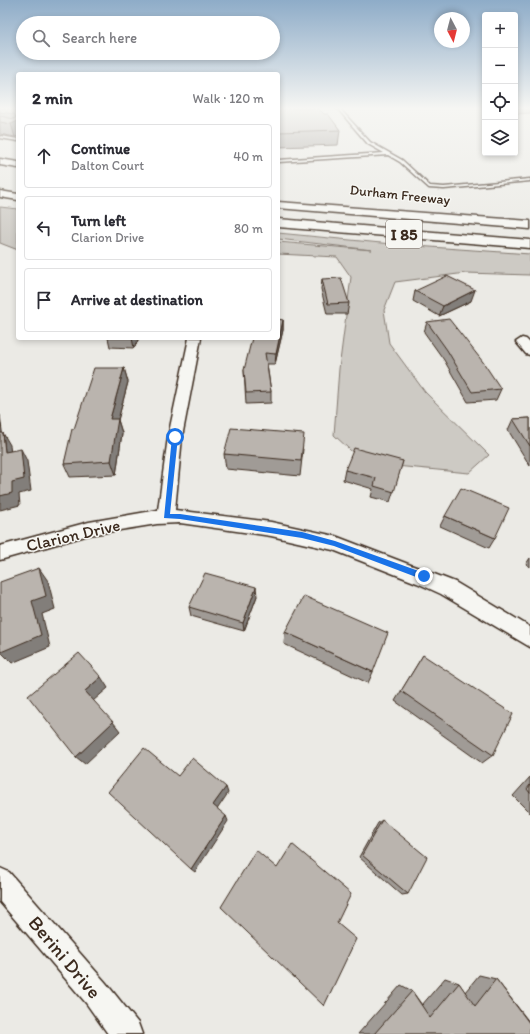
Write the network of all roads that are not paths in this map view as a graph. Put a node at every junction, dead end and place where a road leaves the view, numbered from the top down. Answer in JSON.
{"nodes":[{"id":1,"x":354,"y":156,"type":"edge"},
{"id":2,"x":394,"y":156,"type":"edge"},
{"id":3,"x":280,"y":161,"type":"edge"},
{"id":4,"x":0,"y":162,"type":"edge"},
{"id":5,"x":16,"y":165,"type":"edge"},
{"id":6,"x":530,"y":180,"type":"edge"},
{"id":7,"x":0,"y":194,"type":"edge"},
{"id":8,"x":16,"y":197,"type":"edge"},
{"id":9,"x":280,"y":198,"type":"edge"},
{"id":10,"x":280,"y":205,"type":"edge"},
{"id":11,"x":496,"y":222,"type":"junction"},
{"id":12,"x":280,"y":223,"type":"edge"},
{"id":13,"x":530,"y":224,"type":"edge"},
{"id":14,"x":530,"y":244,"type":"edge"},
{"id":15,"x":194,"y":340,"type":"edge"},
{"id":16,"x":166,"y":517,"type":"junction"},
{"id":17,"x":0,"y":553,"type":"edge"},
{"id":18,"x":530,"y":638,"type":"edge"},
{"id":19,"x":0,"y":881,"type":"edge"},
{"id":20,"x":127,"y":1034,"type":"edge"}],
"edges":[{"from":1,"to":3,"type":"lane"},
{"from":2,"to":6,"type":"lane"},
{"from":4,"to":5,"type":"highway"},
{"from":7,"to":8,"type":"highway"},
{"from":9,"to":11,"type":"highway","name":"Durham Freeway"},
{"from":10,"to":11,"type":"highway","number":"I 85"},
{"from":11,"to":13,"type":"highway","number":"I 85"},
{"from":12,"to":14,"type":"highway","number":"I 85"},
{"from":15,"to":16,"type":"street"},
{"from":16,"to":17,"type":"street","name":"Clarion Drive"},
{"from":16,"to":18,"type":"street","name":"Clarion Drive"},
{"from":19,"to":20,"type":"street","name":"Berini Drive"}]}
